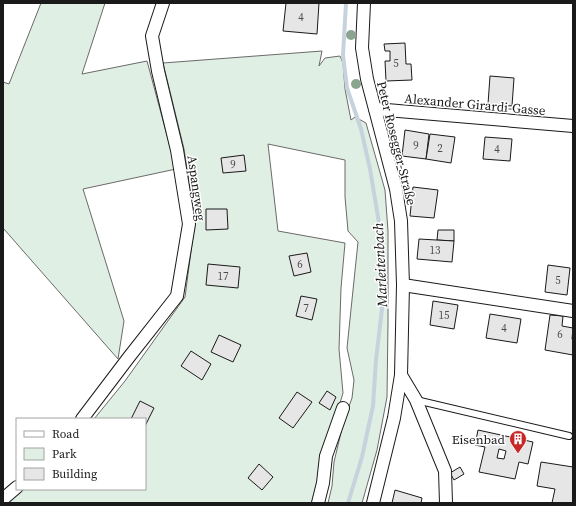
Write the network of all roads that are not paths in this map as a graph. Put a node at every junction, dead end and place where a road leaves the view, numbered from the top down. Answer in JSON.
{"nodes":[{"id":1,"x":163,"y":3,"type":"edge"},
{"id":2,"x":364,"y":3,"type":"edge"},
{"id":3,"x":375,"y":109,"type":"junction"},
{"id":4,"x":573,"y":126,"type":"edge"},
{"id":5,"x":403,"y":285,"type":"junction"},
{"id":6,"x":573,"y":311,"type":"edge"},
{"id":7,"x":401,"y":375,"type":"junction"},
{"id":8,"x":416,"y":400,"type":"junction"},
{"id":9,"x":343,"y":408,"type":"dead end"},
{"id":10,"x":83,"y":418,"type":"edge"},
{"id":11,"x":569,"y":436,"type":"dead end"},
{"id":12,"x":16,"y":488,"type":"edge"},
{"id":13,"x":3,"y":499,"type":"edge"},
{"id":14,"x":318,"y":503,"type":"edge"},
{"id":15,"x":373,"y":503,"type":"edge"},
{"id":16,"x":446,"y":503,"type":"edge"}],
"edges":[{"from":1,"to":10,"type":"street","name":"Aspangweg"},
{"from":2,"to":3,"type":"street","name":"Peter Rosegger-Straße"},
{"from":3,"to":4,"type":"street","name":"Alexander Girardi-Gasse"},
{"from":3,"to":5,"type":"street","name":"Peter Rosegger-Straße"},
{"from":5,"to":6,"type":"street"},
{"from":5,"to":7,"type":"street","name":"Peter Rosegger-Straße"},
{"from":7,"to":8,"type":"street"},
{"from":7,"to":15,"type":"street","name":"Peter Rosegger-Straße"},
{"from":8,"to":11,"type":"lane"},
{"from":8,"to":16,"type":"street"},
{"from":9,"to":14,"type":"street"},
{"from":12,"to":13,"type":"street"}]}
